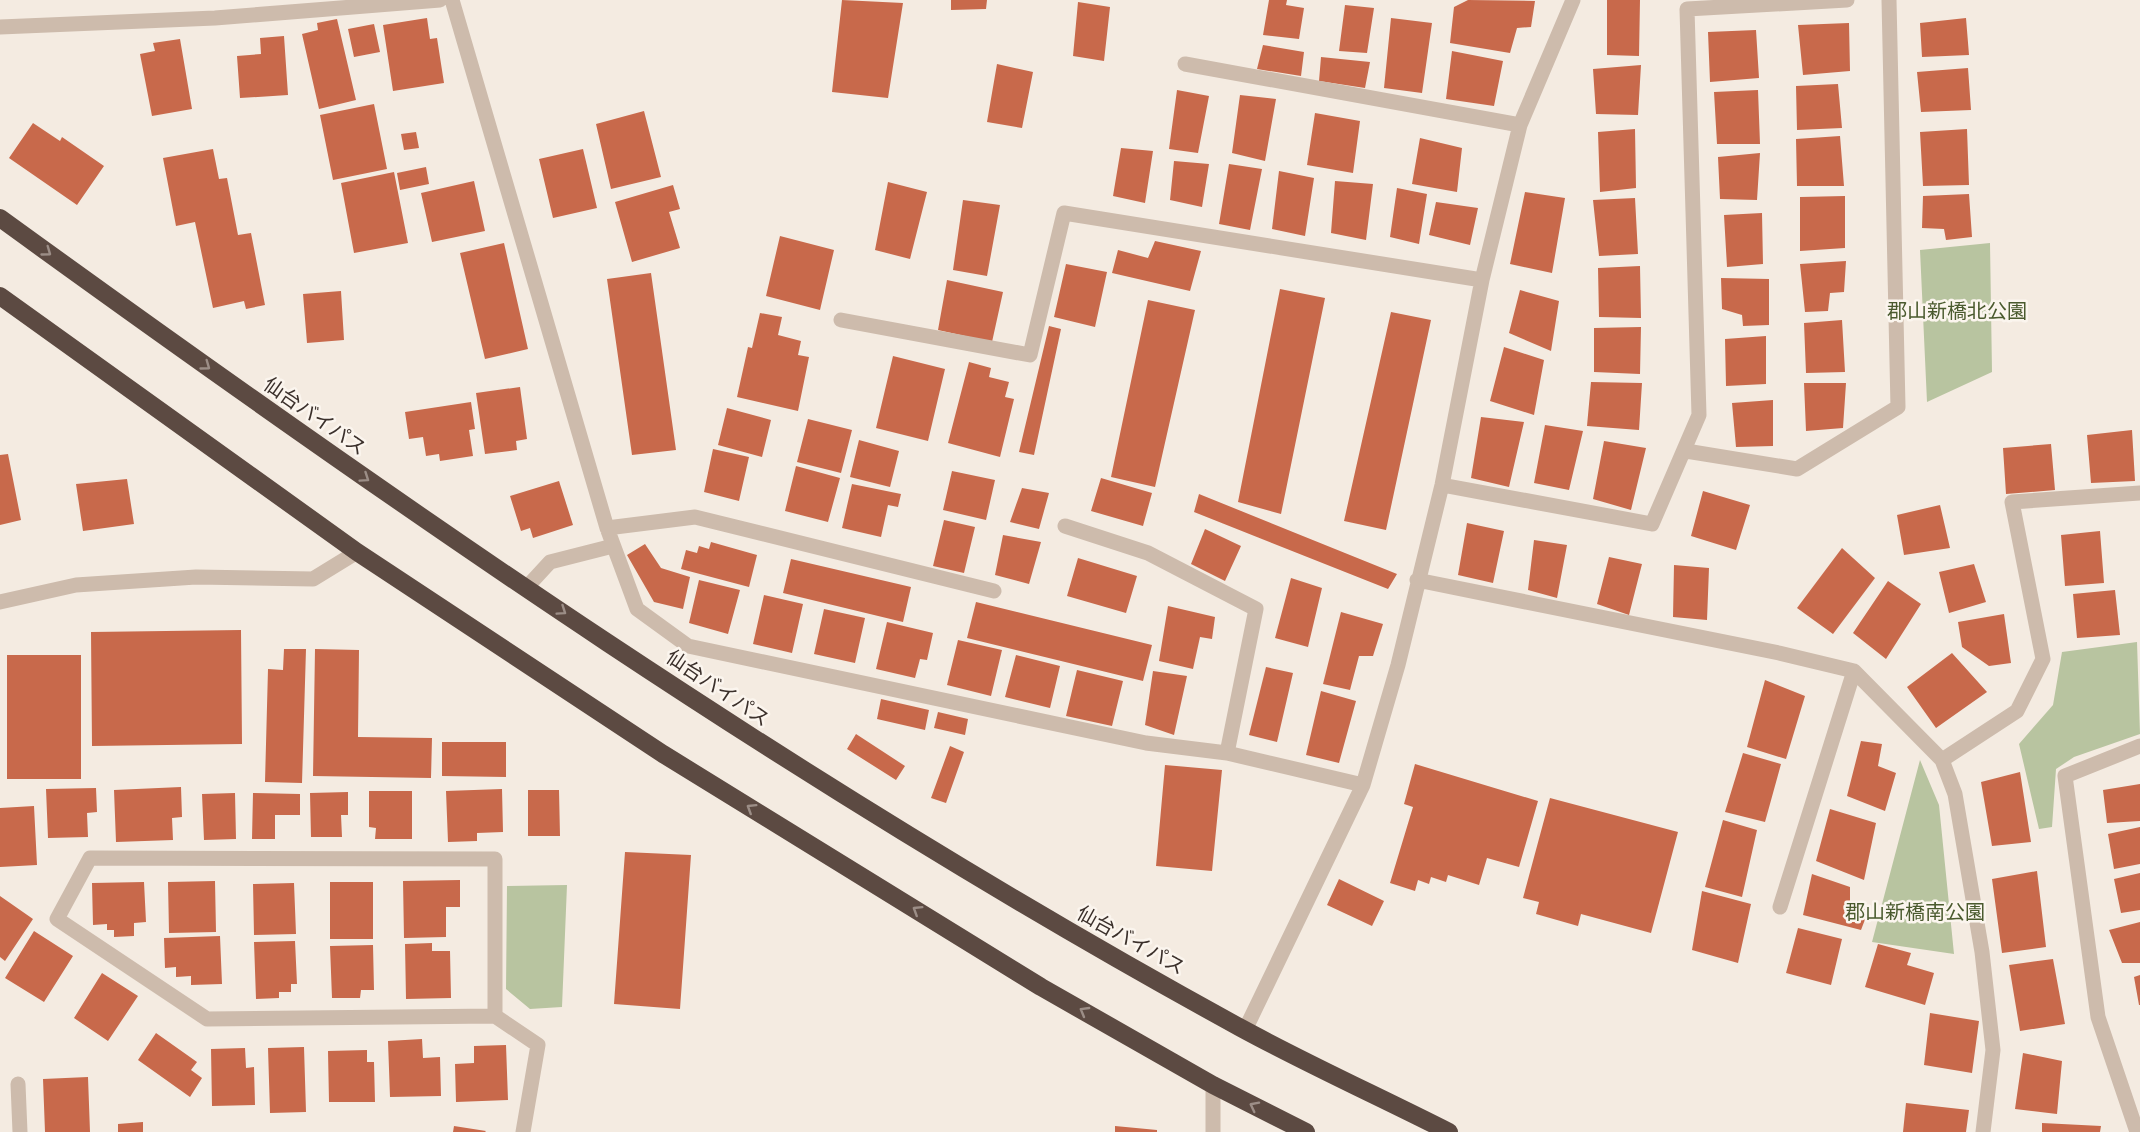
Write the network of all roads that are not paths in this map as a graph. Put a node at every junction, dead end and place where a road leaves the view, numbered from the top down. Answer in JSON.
{"nodes":[{"id":1,"x":440,"y":0,"type":"edge"},
{"id":2,"x":452,"y":0,"type":"edge"},
{"id":3,"x":1573,"y":0,"type":"edge"},
{"id":4,"x":1847,"y":0,"type":"edge"},
{"id":5,"x":1889,"y":0,"type":"edge"},
{"id":6,"x":0,"y":27,"type":"edge"},
{"id":7,"x":1185,"y":64,"type":"dead end"},
{"id":8,"x":1520,"y":125,"type":"junction"},
{"id":9,"x":0,"y":218,"type":"edge"},
{"id":10,"x":1482,"y":280,"type":"junction"},
{"id":11,"x":0,"y":296,"type":"edge"},
{"id":12,"x":841,"y":320,"type":"dead end"},
{"id":13,"x":1686,"y":451,"type":"junction"},
{"id":14,"x":1442,"y":485,"type":"junction"},
{"id":15,"x":2140,"y":493,"type":"edge"},
{"id":16,"x":1065,"y":526,"type":"dead end"},
{"id":17,"x":607,"y":528,"type":"junction"},
{"id":18,"x":613,"y":546,"type":"junction"},
{"id":19,"x":357,"y":552,"type":"junction"},
{"id":20,"x":1417,"y":580,"type":"junction"},
{"id":21,"x":527,"y":587,"type":"junction"},
{"id":22,"x":994,"y":591,"type":"dead end"},
{"id":23,"x":0,"y":602,"type":"edge"},
{"id":24,"x":1854,"y":671,"type":"junction"},
{"id":25,"x":2140,"y":746,"type":"edge"},
{"id":26,"x":1227,"y":753,"type":"junction"},
{"id":27,"x":1942,"y":760,"type":"junction"},
{"id":28,"x":1363,"y":785,"type":"junction"},
{"id":29,"x":1780,"y":907,"type":"dead end"},
{"id":30,"x":495,"y":1016,"type":"junction"},
{"id":31,"x":1245,"y":1030,"type":"junction"},
{"id":32,"x":18,"y":1084,"type":"dead end"},
{"id":33,"x":1213,"y":1085,"type":"junction"},
{"id":34,"x":20,"y":1132,"type":"edge"},
{"id":35,"x":523,"y":1132,"type":"edge"},
{"id":36,"x":1213,"y":1132,"type":"edge"},
{"id":37,"x":1306,"y":1132,"type":"edge"},
{"id":38,"x":1449,"y":1132,"type":"edge"},
{"id":39,"x":1983,"y":1132,"type":"edge"},
{"id":40,"x":2137,"y":1132,"type":"edge"}],
"edges":[{"from":1,"to":6,"type":"street"},
{"from":2,"to":17,"type":"street"},
{"from":3,"to":8,"type":"street"},
{"from":4,"to":13,"type":"street"},
{"from":5,"to":13,"type":"street"},
{"from":7,"to":8,"type":"street"},
{"from":8,"to":10,"type":"street"},
{"from":9,"to":21,"type":"highway","name":"仙台バイパス","one_way":true},
{"from":10,"to":12,"type":"street"},
{"from":10,"to":14,"type":"street"},
{"from":11,"to":19,"type":"highway"},
{"from":13,"to":14,"type":"street"},
{"from":14,"to":20,"type":"street"},
{"from":15,"to":27,"type":"street"},
{"from":16,"to":26,"type":"street"},
{"from":17,"to":18,"type":"street"},
{"from":17,"to":22,"type":"street"},
{"from":18,"to":21,"type":"street"},
{"from":18,"to":26,"type":"street"},
{"from":19,"to":23,"type":"street"},
{"from":33,"to":19,"type":"highway","one_way":true},
{"from":20,"to":24,"type":"street"},
{"from":20,"to":28,"type":"street"},
{"from":21,"to":31,"type":"highway","name":"仙台バイパス","one_way":true},
{"from":24,"to":27,"type":"street"},
{"from":24,"to":29,"type":"street"},
{"from":25,"to":40,"type":"street"},
{"from":26,"to":28,"type":"street"},
{"from":27,"to":39,"type":"street"},
{"from":28,"to":31,"type":"street"},
{"from":30,"to":30,"type":"street"},
{"from":30,"to":35,"type":"street"},
{"from":31,"to":38,"type":"highway","name":"仙台バイパス"},
{"from":32,"to":34,"type":"street"},
{"from":33,"to":36,"type":"street"},
{"from":37,"to":33,"type":"highway","one_way":true}]}
